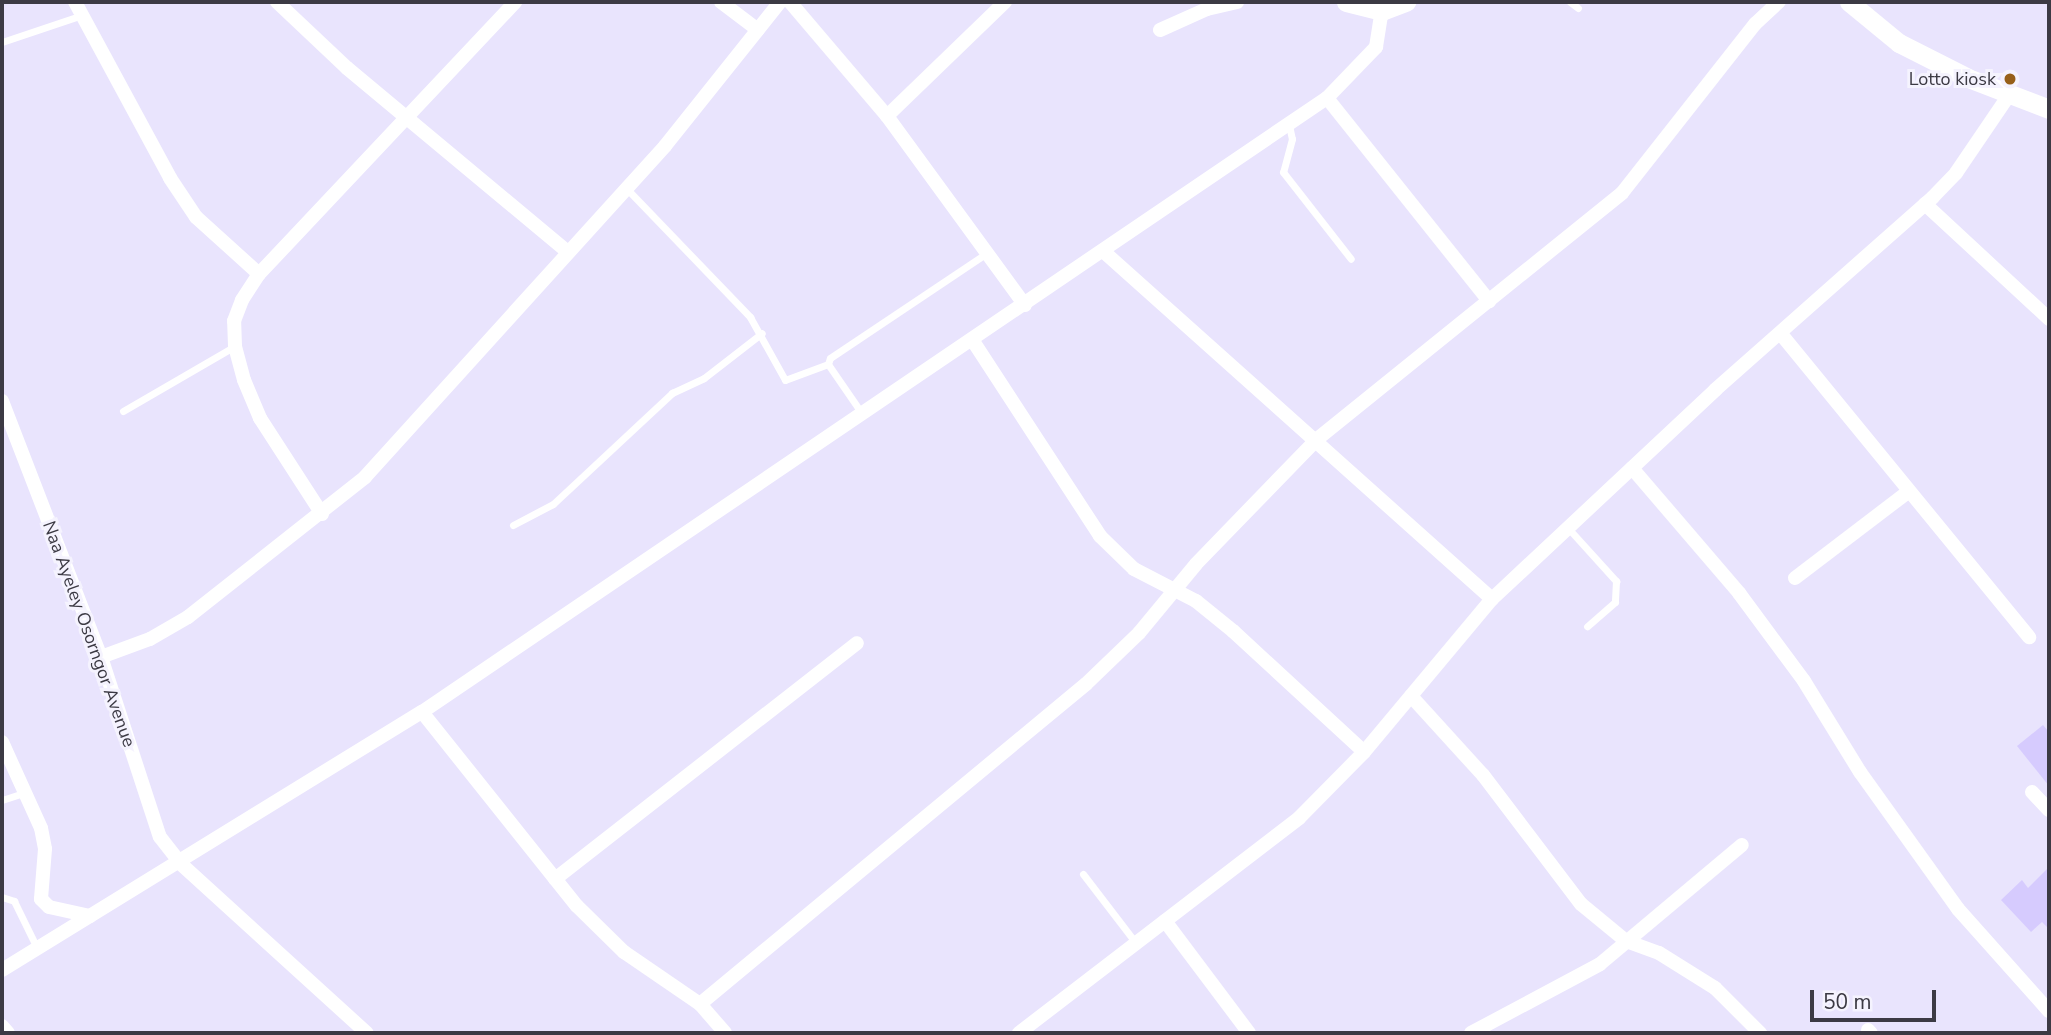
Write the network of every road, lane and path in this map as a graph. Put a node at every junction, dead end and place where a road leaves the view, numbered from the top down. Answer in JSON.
{"nodes":[{"id":1,"x":276,"y":2,"type":"edge"},
{"id":2,"x":516,"y":2,"type":"edge"},
{"id":3,"x":721,"y":2,"type":"edge"},
{"id":4,"x":780,"y":2,"type":"edge"},
{"id":5,"x":789,"y":2,"type":"edge"},
{"id":6,"x":1005,"y":2,"type":"edge"},
{"id":7,"x":1237,"y":2,"type":"edge"},
{"id":8,"x":1346,"y":2,"type":"edge"},
{"id":9,"x":1406,"y":2,"type":"edge"},
{"id":10,"x":1570,"y":2,"type":"edge"},
{"id":11,"x":1779,"y":2,"type":"edge"},
{"id":12,"x":1849,"y":2,"type":"edge"},
{"id":13,"x":79,"y":8,"type":"edge"},
{"id":14,"x":1578,"y":8,"type":"dead end"},
{"id":15,"x":1382,"y":10,"type":"junction"},
{"id":16,"x":758,"y":30,"type":"junction"},
{"id":17,"x":1160,"y":30,"type":"dead end"},
{"id":18,"x":2,"y":42,"type":"edge"},
{"id":19,"x":2009,"y":95,"type":"junction"},
{"id":20,"x":1327,"y":98,"type":"junction"},
{"id":21,"x":2049,"y":109,"type":"edge"},
{"id":22,"x":887,"y":116,"type":"junction"},
{"id":23,"x":409,"y":118,"type":"junction"},
{"id":24,"x":1289,"y":124,"type":"junction"},
{"id":25,"x":627,"y":188,"type":"junction"},
{"id":26,"x":1925,"y":204,"type":"junction"},
{"id":27,"x":567,"y":251,"type":"junction"},
{"id":28,"x":1103,"y":251,"type":"junction"},
{"id":29,"x":987,"y":253,"type":"junction"},
{"id":30,"x":1351,"y":259,"type":"dead end"},
{"id":31,"x":259,"y":275,"type":"junction"},
{"id":32,"x":1489,"y":301,"type":"junction"},
{"id":33,"x":1025,"y":305,"type":"junction"},
{"id":34,"x":2049,"y":319,"type":"edge"},
{"id":35,"x":762,"y":333,"type":"junction"},
{"id":36,"x":1781,"y":334,"type":"junction"},
{"id":37,"x":973,"y":341,"type":"junction"},
{"id":38,"x":235,"y":346,"type":"junction"},
{"id":39,"x":828,"y":365,"type":"junction"},
{"id":40,"x":2,"y":401,"type":"edge"},
{"id":41,"x":123,"y":411,"type":"dead end"},
{"id":42,"x":863,"y":415,"type":"junction"},
{"id":43,"x":1316,"y":440,"type":"junction"},
{"id":44,"x":1632,"y":468,"type":"junction"},
{"id":45,"x":1909,"y":491,"type":"junction"},
{"id":46,"x":322,"y":514,"type":"junction"},
{"id":47,"x":513,"y":525,"type":"dead end"},
{"id":48,"x":1568,"y":528,"type":"junction"},
{"id":49,"x":1795,"y":578,"type":"dead end"},
{"id":50,"x":1174,"y":593,"type":"junction"},
{"id":51,"x":1492,"y":599,"type":"junction"},
{"id":52,"x":1587,"y":626,"type":"dead end"},
{"id":53,"x":2029,"y":637,"type":"dead end"},
{"id":54,"x":857,"y":643,"type":"dead end"},
{"id":55,"x":101,"y":657,"type":"junction"},
{"id":56,"x":1411,"y":696,"type":"junction"},
{"id":57,"x":422,"y":712,"type":"junction"},
{"id":58,"x":2,"y":742,"type":"edge"},
{"id":59,"x":1364,"y":752,"type":"junction"},
{"id":60,"x":27,"y":792,"type":"junction"},
{"id":61,"x":2032,"y":792,"type":"dead end"},
{"id":62,"x":2,"y":800,"type":"edge"},
{"id":63,"x":2049,"y":810,"type":"edge"},
{"id":64,"x":1742,"y":845,"type":"dead end"},
{"id":65,"x":181,"y":864,"type":"junction"},
{"id":66,"x":1083,"y":874,"type":"dead end"},
{"id":67,"x":555,"y":879,"type":"junction"},
{"id":68,"x":2,"y":897,"type":"edge"},
{"id":69,"x":90,"y":916,"type":"junction"},
{"id":70,"x":1165,"y":921,"type":"junction"},
{"id":71,"x":1626,"y":942,"type":"junction"},
{"id":72,"x":1136,"y":943,"type":"junction"},
{"id":73,"x":37,"y":947,"type":"junction"},
{"id":74,"x":2,"y":970,"type":"edge"},
{"id":75,"x":700,"y":1004,"type":"junction"},
{"id":76,"x":2049,"y":1011,"type":"edge"},
{"id":77,"x":2,"y":1026,"type":"edge"},
{"id":78,"x":8,"y":1033,"type":"edge"},
{"id":79,"x":367,"y":1033,"type":"edge"},
{"id":80,"x":725,"y":1033,"type":"edge"},
{"id":81,"x":1019,"y":1033,"type":"edge"},
{"id":82,"x":1248,"y":1033,"type":"edge"},
{"id":83,"x":1471,"y":1033,"type":"edge"},
{"id":84,"x":1760,"y":1033,"type":"edge"}],
"edges":[{"from":1,"to":23,"type":"street"},
{"from":2,"to":23,"type":"street"},
{"from":3,"to":16,"type":"street"},
{"from":4,"to":16,"type":"street"},
{"from":5,"to":22,"type":"street"},
{"from":6,"to":22,"type":"street"},
{"from":7,"to":17,"type":"street"},
{"from":8,"to":15,"type":"street"},
{"from":9,"to":15,"type":"street"},
{"from":10,"to":14,"type":"lane"},
{"from":11,"to":32,"type":"street"},
{"from":12,"to":19,"type":"street"},
{"from":13,"to":18,"type":"lane"},
{"from":13,"to":31,"type":"street"},
{"from":15,"to":20,"type":"street"},
{"from":16,"to":25,"type":"street"},
{"from":19,"to":21,"type":"street"},
{"from":19,"to":26,"type":"street"},
{"from":20,"to":24,"type":"street"},
{"from":20,"to":32,"type":"street"},
{"from":22,"to":29,"type":"street"},
{"from":23,"to":27,"type":"street"},
{"from":23,"to":31,"type":"street"},
{"from":24,"to":28,"type":"street"},
{"from":24,"to":30,"type":"lane"},
{"from":25,"to":27,"type":"street"},
{"from":25,"to":35,"type":"lane"},
{"from":26,"to":34,"type":"street"},
{"from":26,"to":36,"type":"street"},
{"from":27,"to":46,"type":"street"},
{"from":28,"to":33,"type":"street"},
{"from":28,"to":43,"type":"street"},
{"from":29,"to":33,"type":"street"},
{"from":29,"to":39,"type":"lane"},
{"from":31,"to":38,"type":"street"},
{"from":32,"to":43,"type":"street"},
{"from":33,"to":37,"type":"street"},
{"from":35,"to":39,"type":"lane"},
{"from":35,"to":47,"type":"lane"},
{"from":36,"to":44,"type":"street"},
{"from":36,"to":45,"type":"street"},
{"from":37,"to":42,"type":"street"},
{"from":37,"to":50,"type":"street"},
{"from":38,"to":41,"type":"lane"},
{"from":38,"to":46,"type":"street"},
{"from":39,"to":42,"type":"lane"},
{"from":40,"to":55,"type":"street","name":"Naa Ayeley Osorngor Avenue"},
{"from":42,"to":57,"type":"street"},
{"from":43,"to":50,"type":"street"},
{"from":43,"to":51,"type":"street"},
{"from":44,"to":48,"type":"street"},
{"from":44,"to":76,"type":"street"},
{"from":45,"to":49,"type":"street"},
{"from":45,"to":53,"type":"street"},
{"from":46,"to":55,"type":"street"},
{"from":48,"to":51,"type":"street"},
{"from":48,"to":52,"type":"lane"},
{"from":50,"to":59,"type":"street"},
{"from":50,"to":75,"type":"street"},
{"from":51,"to":56,"type":"street"},
{"from":54,"to":67,"type":"street"},
{"from":55,"to":65,"type":"street","name":"Naa Ayeley Osorngor Avenue"},
{"from":56,"to":59,"type":"street"},
{"from":56,"to":71,"type":"street"},
{"from":57,"to":65,"type":"street"},
{"from":57,"to":67,"type":"street"},
{"from":58,"to":60,"type":"street"},
{"from":59,"to":70,"type":"street"},
{"from":60,"to":62,"type":"lane"},
{"from":60,"to":69,"type":"street"},
{"from":61,"to":63,"type":"street"},
{"from":64,"to":71,"type":"street"},
{"from":65,"to":69,"type":"street"},
{"from":65,"to":79,"type":"street","name":"Naa Ayeley Osorngor Avenue"},
{"from":66,"to":72,"type":"lane"},
{"from":67,"to":75,"type":"street"},
{"from":68,"to":73,"type":"lane"},
{"from":69,"to":73,"type":"street"},
{"from":70,"to":72,"type":"street"},
{"from":70,"to":82,"type":"street"},
{"from":71,"to":83,"type":"street"},
{"from":71,"to":84,"type":"street"},
{"from":72,"to":81,"type":"street"},
{"from":73,"to":74,"type":"street"},
{"from":75,"to":80,"type":"street"},
{"from":77,"to":78,"type":"street"}]}
